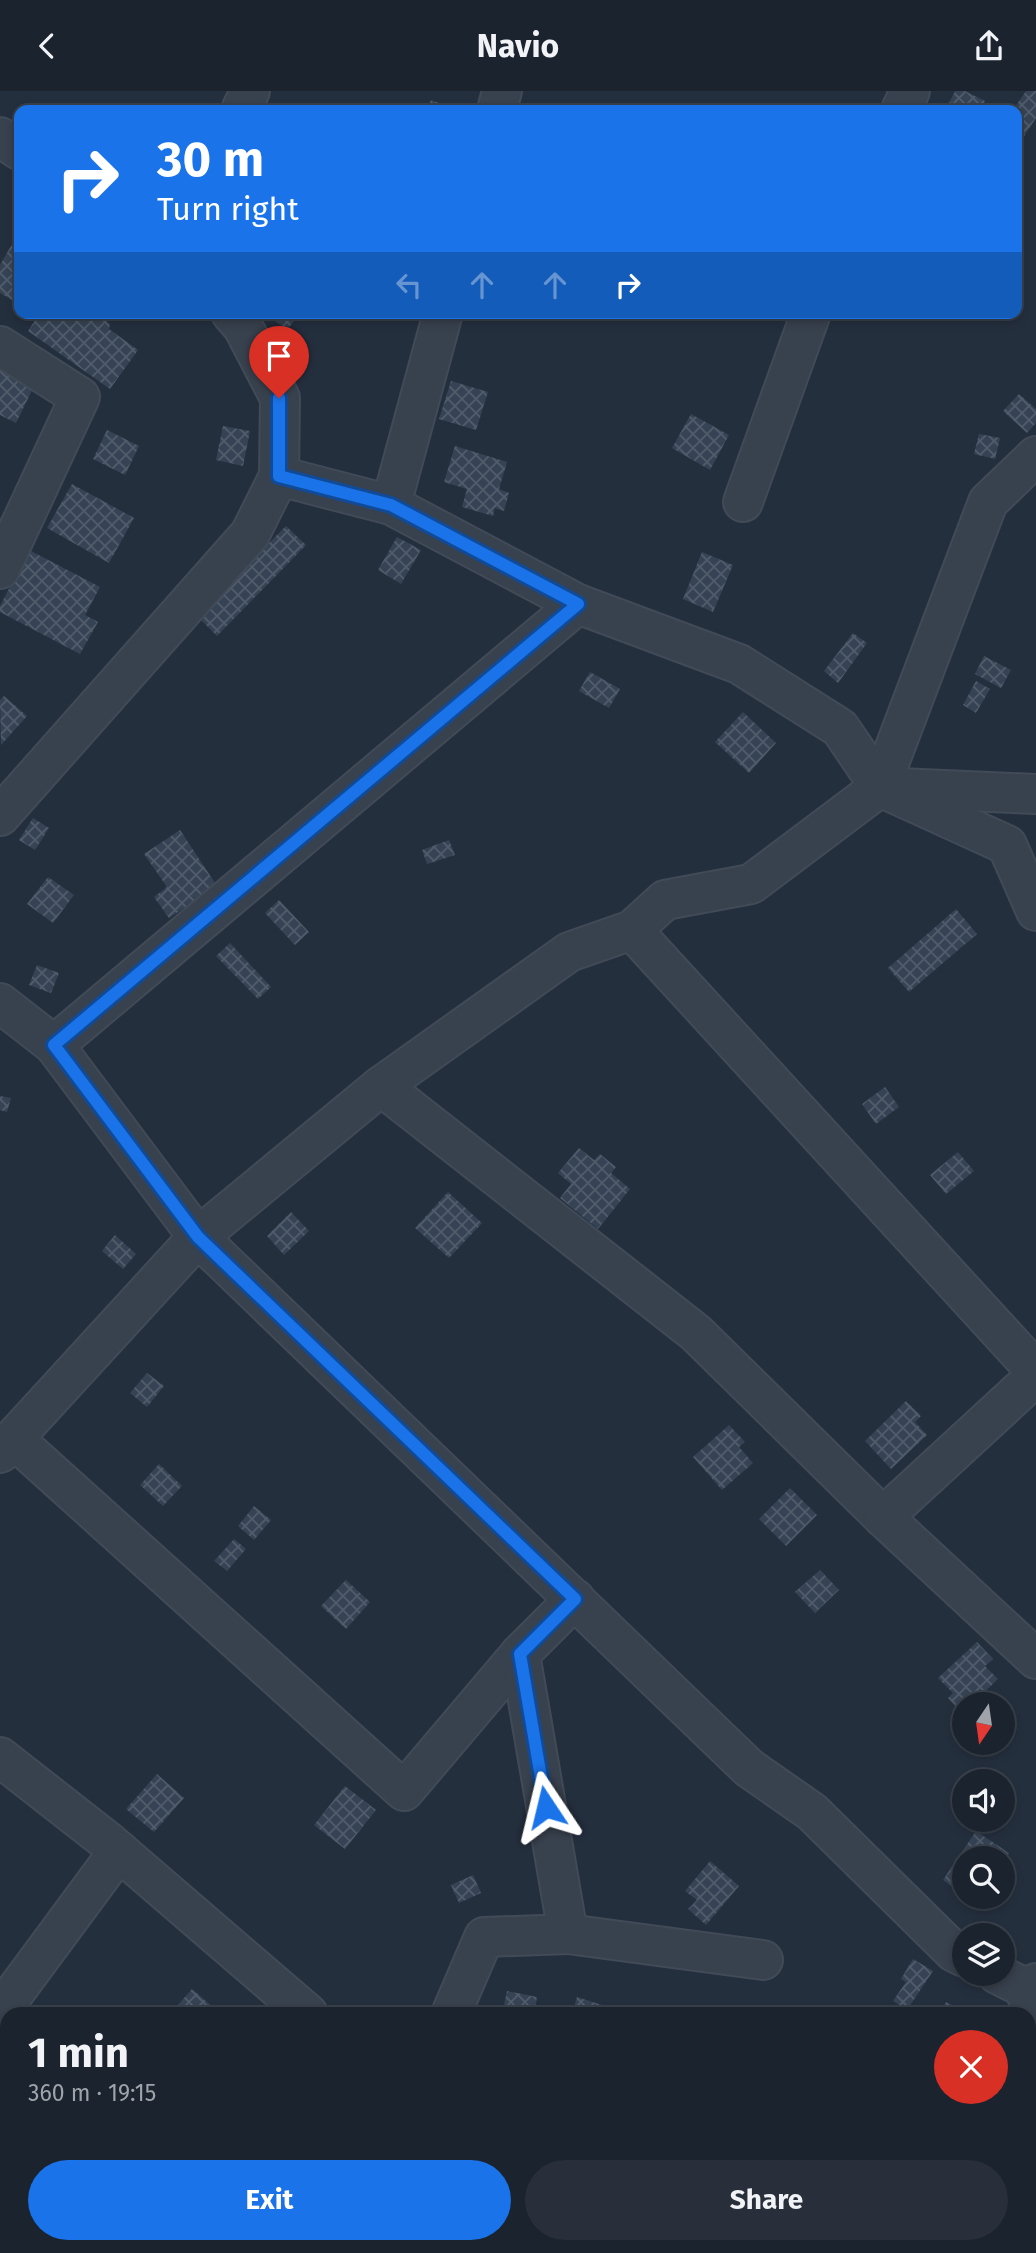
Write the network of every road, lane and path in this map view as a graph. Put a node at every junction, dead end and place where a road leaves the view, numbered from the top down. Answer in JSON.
{"nodes":[{"id":1,"x":236,"y":319,"type":"edge"},
{"id":2,"x":441,"y":319,"type":"edge"},
{"id":3,"x":809,"y":319,"type":"edge"},
{"id":4,"x":0,"y":346,"type":"edge"},
{"id":5,"x":1036,"y":456,"type":"edge"},
{"id":6,"x":279,"y":476,"type":"junction"},
{"id":7,"x":743,"y":502,"type":"dead end"},
{"id":8,"x":391,"y":505,"type":"junction"},
{"id":9,"x":0,"y":569,"type":"edge"},
{"id":10,"x":578,"y":604,"type":"junction"},
{"id":11,"x":880,"y":787,"type":"junction"},
{"id":12,"x":1036,"y":794,"type":"edge"},
{"id":13,"x":0,"y":816,"type":"edge"},
{"id":14,"x":1036,"y":911,"type":"edge"},
{"id":15,"x":632,"y":930,"type":"junction"},
{"id":16,"x":0,"y":1003,"type":"edge"},
{"id":17,"x":54,"y":1045,"type":"junction"},
{"id":18,"x":380,"y":1086,"type":"junction"},
{"id":19,"x":198,"y":1237,"type":"junction"},
{"id":20,"x":1036,"y":1371,"type":"edge"},
{"id":21,"x":1036,"y":1376,"type":"edge"},
{"id":22,"x":7,"y":1446,"type":"edge"},
{"id":23,"x":883,"y":1517,"type":"junction"},
{"id":24,"x":575,"y":1599,"type":"junction"},
{"id":25,"x":520,"y":1654,"type":"junction"},
{"id":26,"x":1036,"y":1659,"type":"edge"},
{"id":27,"x":0,"y":1757,"type":"edge"},
{"id":28,"x":119,"y":1851,"type":"junction"},
{"id":29,"x":568,"y":1934,"type":"junction"},
{"id":30,"x":952,"y":1950,"type":"edge"},
{"id":31,"x":763,"y":1961,"type":"dead end"},
{"id":32,"x":1019,"y":1982,"type":"edge"},
{"id":33,"x":4,"y":2007,"type":"edge"},
{"id":34,"x":300,"y":2007,"type":"edge"},
{"id":35,"x":455,"y":2007,"type":"edge"},
{"id":36,"x":1028,"y":2007,"type":"edge"}],
"edges":[{"from":1,"to":6,"type":"street"},
{"from":2,"to":8,"type":"street"},
{"from":3,"to":7,"type":"street"},
{"from":4,"to":9,"type":"street"},
{"from":5,"to":11,"type":"street"},
{"from":6,"to":8,"type":"street"},
{"from":6,"to":13,"type":"street"},
{"from":8,"to":10,"type":"street"},
{"from":10,"to":11,"type":"street"},
{"from":10,"to":17,"type":"street"},
{"from":11,"to":12,"type":"street"},
{"from":11,"to":14,"type":"street"},
{"from":11,"to":15,"type":"street"},
{"from":15,"to":18,"type":"street"},
{"from":15,"to":20,"type":"street"},
{"from":16,"to":17,"type":"street"},
{"from":17,"to":19,"type":"street"},
{"from":18,"to":19,"type":"street"},
{"from":18,"to":23,"type":"street"},
{"from":19,"to":22,"type":"street"},
{"from":19,"to":24,"type":"street"},
{"from":21,"to":23,"type":"street"},
{"from":22,"to":25,"type":"street"},
{"from":23,"to":26,"type":"street"},
{"from":24,"to":25,"type":"street"},
{"from":24,"to":30,"type":"street"},
{"from":25,"to":29,"type":"street"},
{"from":27,"to":28,"type":"street"},
{"from":28,"to":33,"type":"street"},
{"from":28,"to":34,"type":"street"},
{"from":29,"to":31,"type":"street"},
{"from":29,"to":35,"type":"street"},
{"from":32,"to":36,"type":"street"}]}
